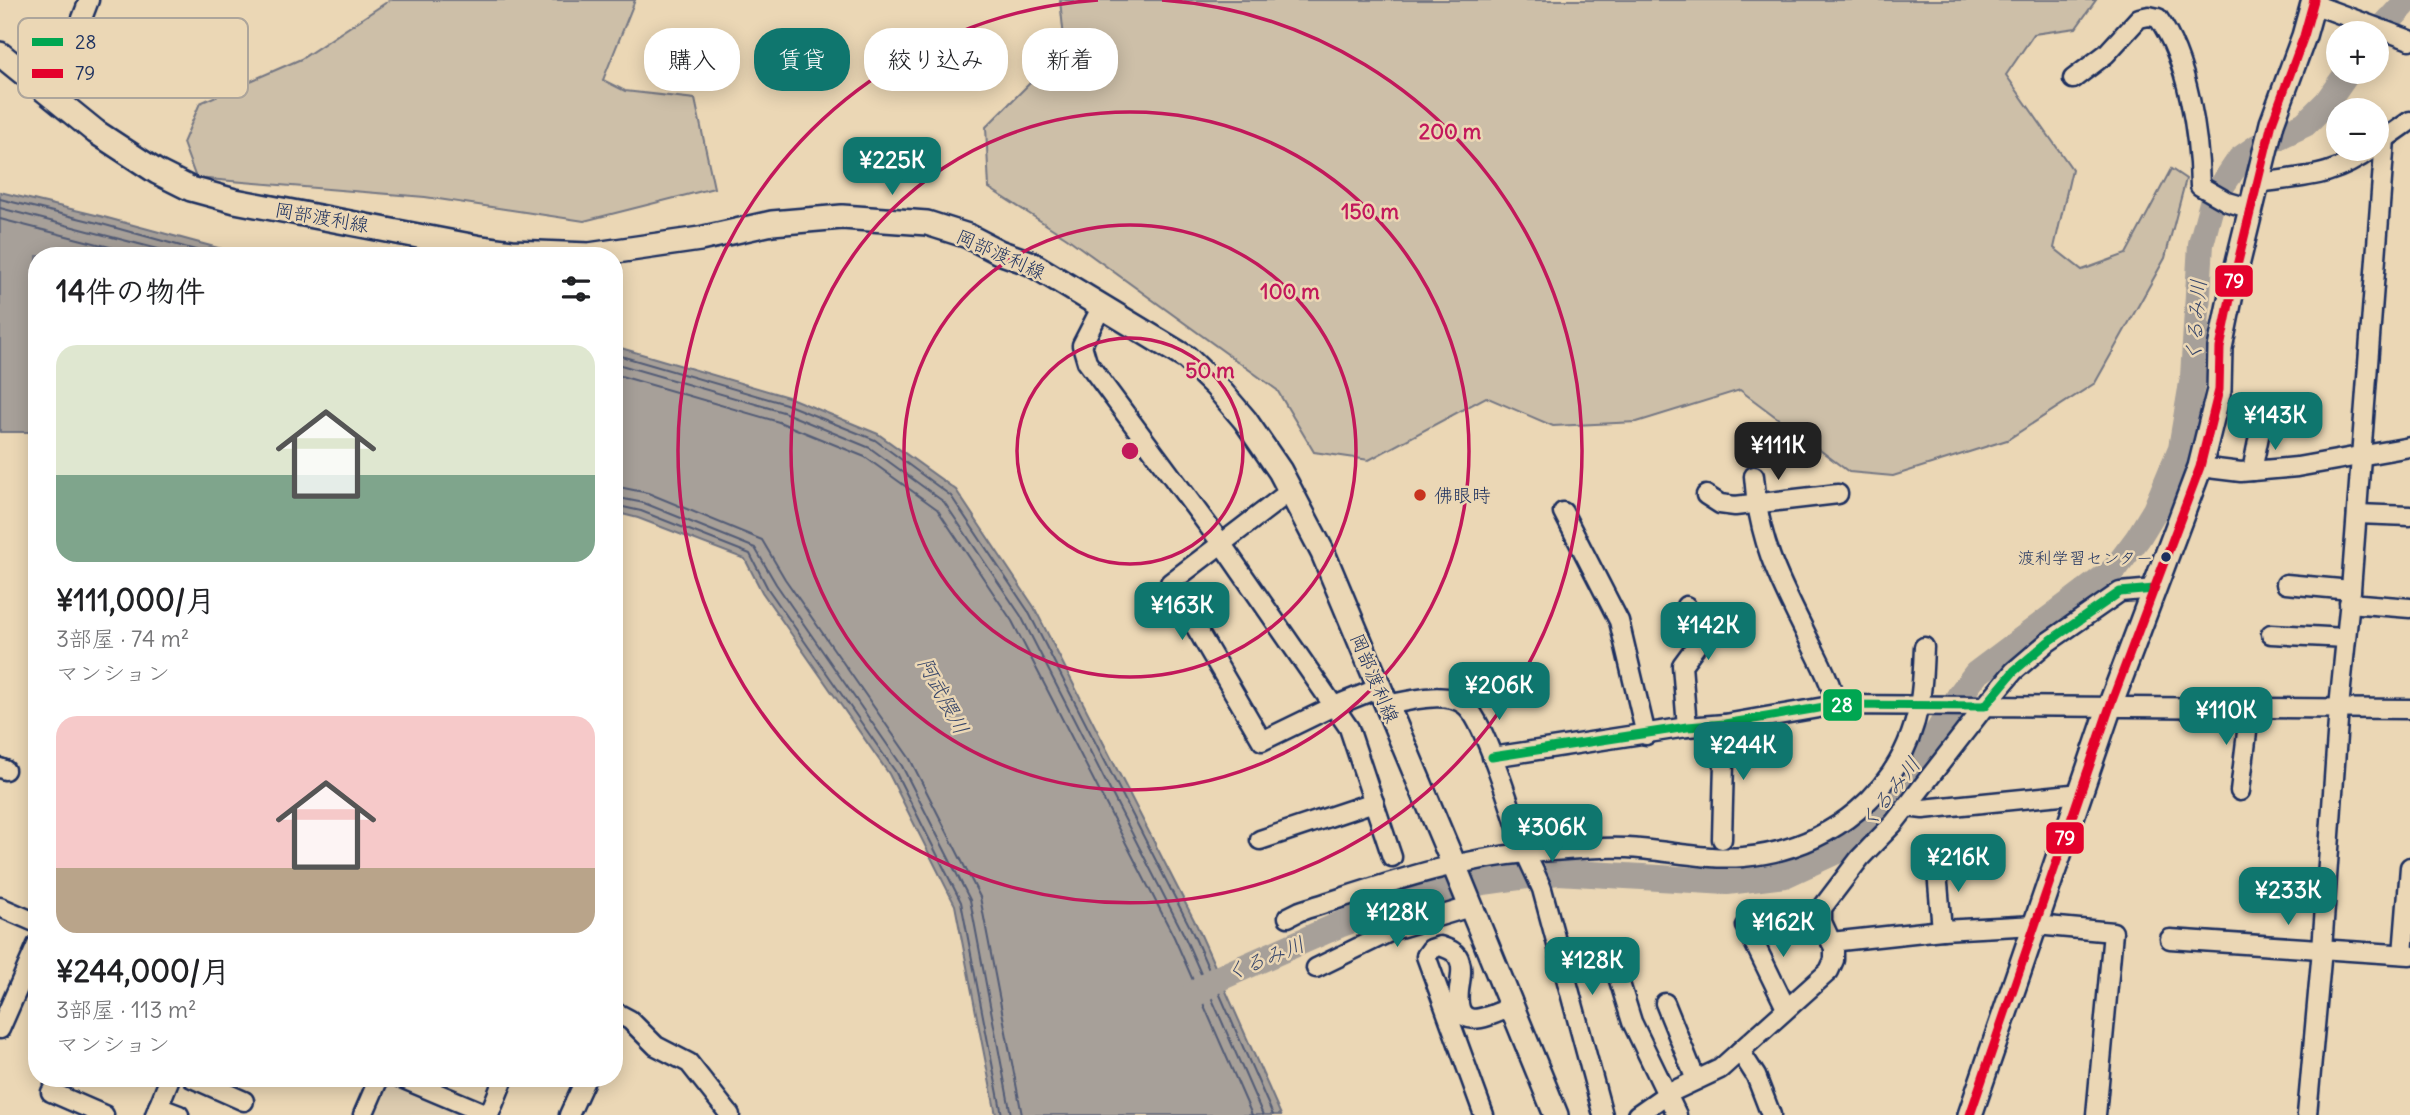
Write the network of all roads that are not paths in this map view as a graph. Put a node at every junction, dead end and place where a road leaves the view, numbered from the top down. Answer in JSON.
{"nodes":[{"id":1,"x":89,"y":0,"type":"edge"},
{"id":2,"x":2314,"y":2,"type":"edge"},
{"id":3,"x":82,"y":18,"type":"edge"},
{"id":4,"x":2404,"y":38,"type":"edge"},
{"id":5,"x":0,"y":54,"type":"edge"},
{"id":6,"x":18,"y":68,"type":"edge"},
{"id":7,"x":2073,"y":79,"type":"dead end"},
{"id":8,"x":55,"y":98,"type":"edge"},
{"id":9,"x":2410,"y":121,"type":"edge"},
{"id":10,"x":2389,"y":136,"type":"edge"},
{"id":11,"x":2355,"y":161,"type":"edge"},
{"id":12,"x":2377,"y":161,"type":"edge"},
{"id":13,"x":2258,"y":183,"type":"junction"},
{"id":14,"x":2252,"y":209,"type":"junction"},
{"id":15,"x":476,"y":247,"type":"edge"},
{"id":16,"x":623,"y":250,"type":"edge"},
{"id":17,"x":1102,"y":306,"type":"junction"},
{"id":18,"x":2261,"y":426,"type":"dead end"},
{"id":19,"x":2410,"y":447,"type":"edge"},
{"id":20,"x":2360,"y":456,"type":"junction"},
{"id":21,"x":2200,"y":467,"type":"junction"},
{"id":22,"x":2252,"y":471,"type":"junction"},
{"id":23,"x":1755,"y":476,"type":"dead end"},
{"id":24,"x":1289,"y":492,"type":"junction"},
{"id":25,"x":1838,"y":494,"type":"dead end"},
{"id":26,"x":1706,"y":495,"type":"dead end"},
{"id":27,"x":1756,"y":503,"type":"junction"},
{"id":28,"x":1563,"y":512,"type":"dead end"},
{"id":29,"x":2357,"y":514,"type":"junction"},
{"id":30,"x":2410,"y":516,"type":"edge"},
{"id":31,"x":1221,"y":544,"type":"junction"},
{"id":32,"x":2286,"y":584,"type":"dead end"},
{"id":33,"x":2154,"y":589,"type":"junction"},
{"id":34,"x":2350,"y":596,"type":"junction"},
{"id":35,"x":1686,"y":606,"type":"dead end"},
{"id":36,"x":2410,"y":608,"type":"edge"},
{"id":37,"x":2271,"y":634,"type":"dead end"},
{"id":38,"x":2346,"y":638,"type":"junction"},
{"id":39,"x":1924,"y":647,"type":"dead end"},
{"id":40,"x":1382,"y":696,"type":"junction"},
{"id":41,"x":1836,"y":705,"type":"junction"},
{"id":42,"x":1919,"y":705,"type":"junction"},
{"id":43,"x":1334,"y":706,"type":"junction"},
{"id":44,"x":1985,"y":706,"type":"junction"},
{"id":45,"x":2110,"y":706,"type":"junction"},
{"id":46,"x":2250,"y":707,"type":"junction"},
{"id":47,"x":2339,"y":707,"type":"junction"},
{"id":48,"x":2410,"y":709,"type":"edge"},
{"id":49,"x":1725,"y":724,"type":"junction"},
{"id":50,"x":1687,"y":727,"type":"junction"},
{"id":51,"x":1646,"y":735,"type":"junction"},
{"id":52,"x":1492,"y":757,"type":"junction"},
{"id":53,"x":2240,"y":791,"type":"dead end"},
{"id":54,"x":2081,"y":793,"type":"junction"},
{"id":55,"x":1374,"y":802,"type":"junction"},
{"id":56,"x":1907,"y":807,"type":"junction"},
{"id":57,"x":1260,"y":839,"type":"dead end"},
{"id":58,"x":1721,"y":839,"type":"dead end"},
{"id":59,"x":1527,"y":854,"type":"junction"},
{"id":60,"x":1392,"y":857,"type":"dead end"},
{"id":61,"x":1936,"y":860,"type":"dead end"},
{"id":62,"x":1454,"y":865,"type":"junction"},
{"id":63,"x":2410,"y":867,"type":"edge"},
{"id":64,"x":1469,"y":904,"type":"junction"},
{"id":65,"x":0,"y":907,"type":"edge"},
{"id":66,"x":1288,"y":917,"type":"dead end"},
{"id":67,"x":28,"y":919,"type":"edge"},
{"id":68,"x":2036,"y":925,"type":"junction"},
{"id":69,"x":1746,"y":926,"type":"dead end"},
{"id":70,"x":1942,"y":930,"type":"junction"},
{"id":71,"x":2169,"y":939,"type":"dead end"},
{"id":72,"x":1831,"y":942,"type":"junction"},
{"id":73,"x":2322,"y":949,"type":"junction"},
{"id":74,"x":2407,"y":954,"type":"edge"},
{"id":75,"x":28,"y":965,"type":"edge"},
{"id":76,"x":1316,"y":968,"type":"dead end"},
{"id":77,"x":1618,"y":976,"type":"dead end"},
{"id":78,"x":1665,"y":1003,"type":"dead end"},
{"id":79,"x":1511,"y":1007,"type":"junction"},
{"id":80,"x":1786,"y":1009,"type":"junction"},
{"id":81,"x":623,"y":1016,"type":"edge"},
{"id":82,"x":0,"y":1029,"type":"edge"},
{"id":83,"x":1740,"y":1051,"type":"junction"},
{"id":84,"x":1696,"y":1080,"type":"junction"},
{"id":85,"x":166,"y":1087,"type":"edge"},
{"id":86,"x":212,"y":1087,"type":"edge"},
{"id":87,"x":375,"y":1087,"type":"edge"},
{"id":88,"x":422,"y":1087,"type":"edge"},
{"id":89,"x":500,"y":1087,"type":"edge"},
{"id":90,"x":582,"y":1087,"type":"edge"},
{"id":91,"x":51,"y":1092,"type":"dead end"},
{"id":92,"x":1667,"y":1094,"type":"junction"},
{"id":93,"x":244,"y":1101,"type":"dead end"},
{"id":94,"x":156,"y":1111,"type":"edge"},
{"id":95,"x":104,"y":1115,"type":"edge"},
{"id":96,"x":178,"y":1115,"type":"edge"},
{"id":97,"x":362,"y":1115,"type":"edge"},
{"id":98,"x":489,"y":1115,"type":"edge"},
{"id":99,"x":569,"y":1115,"type":"edge"},
{"id":100,"x":730,"y":1115,"type":"edge"},
{"id":101,"x":1484,"y":1115,"type":"edge"},
{"id":102,"x":1556,"y":1115,"type":"edge"},
{"id":103,"x":1603,"y":1115,"type":"edge"},
{"id":104,"x":1637,"y":1115,"type":"edge"},
{"id":105,"x":1676,"y":1115,"type":"edge"},
{"id":106,"x":1771,"y":1115,"type":"edge"},
{"id":107,"x":1970,"y":1115,"type":"edge"},
{"id":108,"x":2096,"y":1115,"type":"edge"},
{"id":109,"x":2307,"y":1115,"type":"edge"}],
"edges":[{"from":1,"to":3,"type":"street"},
{"from":2,"to":4,"type":"street"},
{"from":2,"to":13,"type":"main road"},
{"from":5,"to":6,"type":"main road","name":"岡部渡利線"},
{"from":7,"to":14,"type":"street"},
{"from":8,"to":15,"type":"main road","name":"岡部渡利線"},
{"from":9,"to":10,"type":"street"},
{"from":11,"to":13,"type":"street"},
{"from":12,"to":20,"type":"street"},
{"from":13,"to":14,"type":"main road"},
{"from":14,"to":21,"type":"main road"},
{"from":16,"to":17,"type":"main road","name":"岡部渡利線"},
{"from":17,"to":24,"type":"main road","name":"岡部渡利線"},
{"from":17,"to":31,"type":"street"},
{"from":18,"to":22,"type":"street"},
{"from":19,"to":20,"type":"street"},
{"from":20,"to":22,"type":"street"},
{"from":20,"to":29,"type":"street"},
{"from":21,"to":22,"type":"street"},
{"from":21,"to":33,"type":"main road"},
{"from":23,"to":27,"type":"street"},
{"from":24,"to":31,"type":"street"},
{"from":24,"to":40,"type":"main road","name":"岡部渡利線"},
{"from":25,"to":27,"type":"street"},
{"from":26,"to":27,"type":"street"},
{"from":27,"to":41,"type":"street"},
{"from":28,"to":51,"type":"street"},
{"from":29,"to":30,"type":"street"},
{"from":29,"to":34,"type":"street"},
{"from":31,"to":43,"type":"street"},
{"from":31,"to":43,"type":"street"},
{"from":32,"to":34,"type":"street"},
{"from":33,"to":44,"type":"street"},
{"from":33,"to":45,"type":"main road"},
{"from":34,"to":36,"type":"street"},
{"from":34,"to":38,"type":"street"},
{"from":35,"to":50,"type":"street"},
{"from":37,"to":38,"type":"street"},
{"from":38,"to":47,"type":"street"},
{"from":39,"to":42,"type":"street"},
{"from":40,"to":43,"type":"street"},
{"from":40,"to":52,"type":"street"},
{"from":40,"to":62,"type":"main road","name":"岡部渡利線"},
{"from":41,"to":42,"type":"street"},
{"from":41,"to":49,"type":"street"},
{"from":42,"to":44,"type":"street"},
{"from":42,"to":59,"type":"street"},
{"from":43,"to":55,"type":"street"},
{"from":44,"to":45,"type":"street"},
{"from":44,"to":56,"type":"street"},
{"from":45,"to":46,"type":"street"},
{"from":45,"to":54,"type":"main road"},
{"from":46,"to":47,"type":"street"},
{"from":46,"to":53,"type":"street"},
{"from":47,"to":48,"type":"street"},
{"from":47,"to":73,"type":"street"},
{"from":49,"to":50,"type":"street"},
{"from":49,"to":58,"type":"street"},
{"from":50,"to":51,"type":"street"},
{"from":51,"to":52,"type":"street"},
{"from":52,"to":59,"type":"street"},
{"from":54,"to":56,"type":"street"},
{"from":54,"to":68,"type":"main road"},
{"from":55,"to":57,"type":"street"},
{"from":55,"to":60,"type":"street"},
{"from":56,"to":72,"type":"street"},
{"from":59,"to":62,"type":"street"},
{"from":59,"to":103,"type":"street"},
{"from":61,"to":70,"type":"street"},
{"from":62,"to":64,"type":"main road","name":"岡部渡利線"},
{"from":62,"to":66,"type":"street"},
{"from":63,"to":74,"type":"street"},
{"from":64,"to":76,"type":"street"},
{"from":64,"to":79,"type":"main road","name":"岡部渡利線"},
{"from":65,"to":67,"type":"street"},
{"from":68,"to":70,"type":"street"},
{"from":68,"to":107,"type":"main road"},
{"from":68,"to":108,"type":"street"},
{"from":69,"to":80,"type":"street"},
{"from":70,"to":72,"type":"street"},
{"from":71,"to":73,"type":"street"},
{"from":72,"to":80,"type":"street"},
{"from":73,"to":74,"type":"street"},
{"from":73,"to":109,"type":"street"},
{"from":75,"to":82,"type":"street"},
{"from":77,"to":92,"type":"street"},
{"from":78,"to":84,"type":"street"},
{"from":79,"to":101,"type":"street"},
{"from":79,"to":102,"type":"main road","name":"岡部渡利線"},
{"from":80,"to":83,"type":"street"},
{"from":81,"to":100,"type":"street"},
{"from":83,"to":84,"type":"street"},
{"from":83,"to":106,"type":"street"},
{"from":84,"to":92,"type":"street"},
{"from":85,"to":94,"type":"street"},
{"from":86,"to":93,"type":"street"},
{"from":87,"to":97,"type":"street"},
{"from":88,"to":98,"type":"street"},
{"from":89,"to":98,"type":"street"},
{"from":90,"to":99,"type":"street"},
{"from":91,"to":95,"type":"street"},
{"from":92,"to":104,"type":"street"},
{"from":92,"to":105,"type":"street"},
{"from":94,"to":96,"type":"street"}]}
